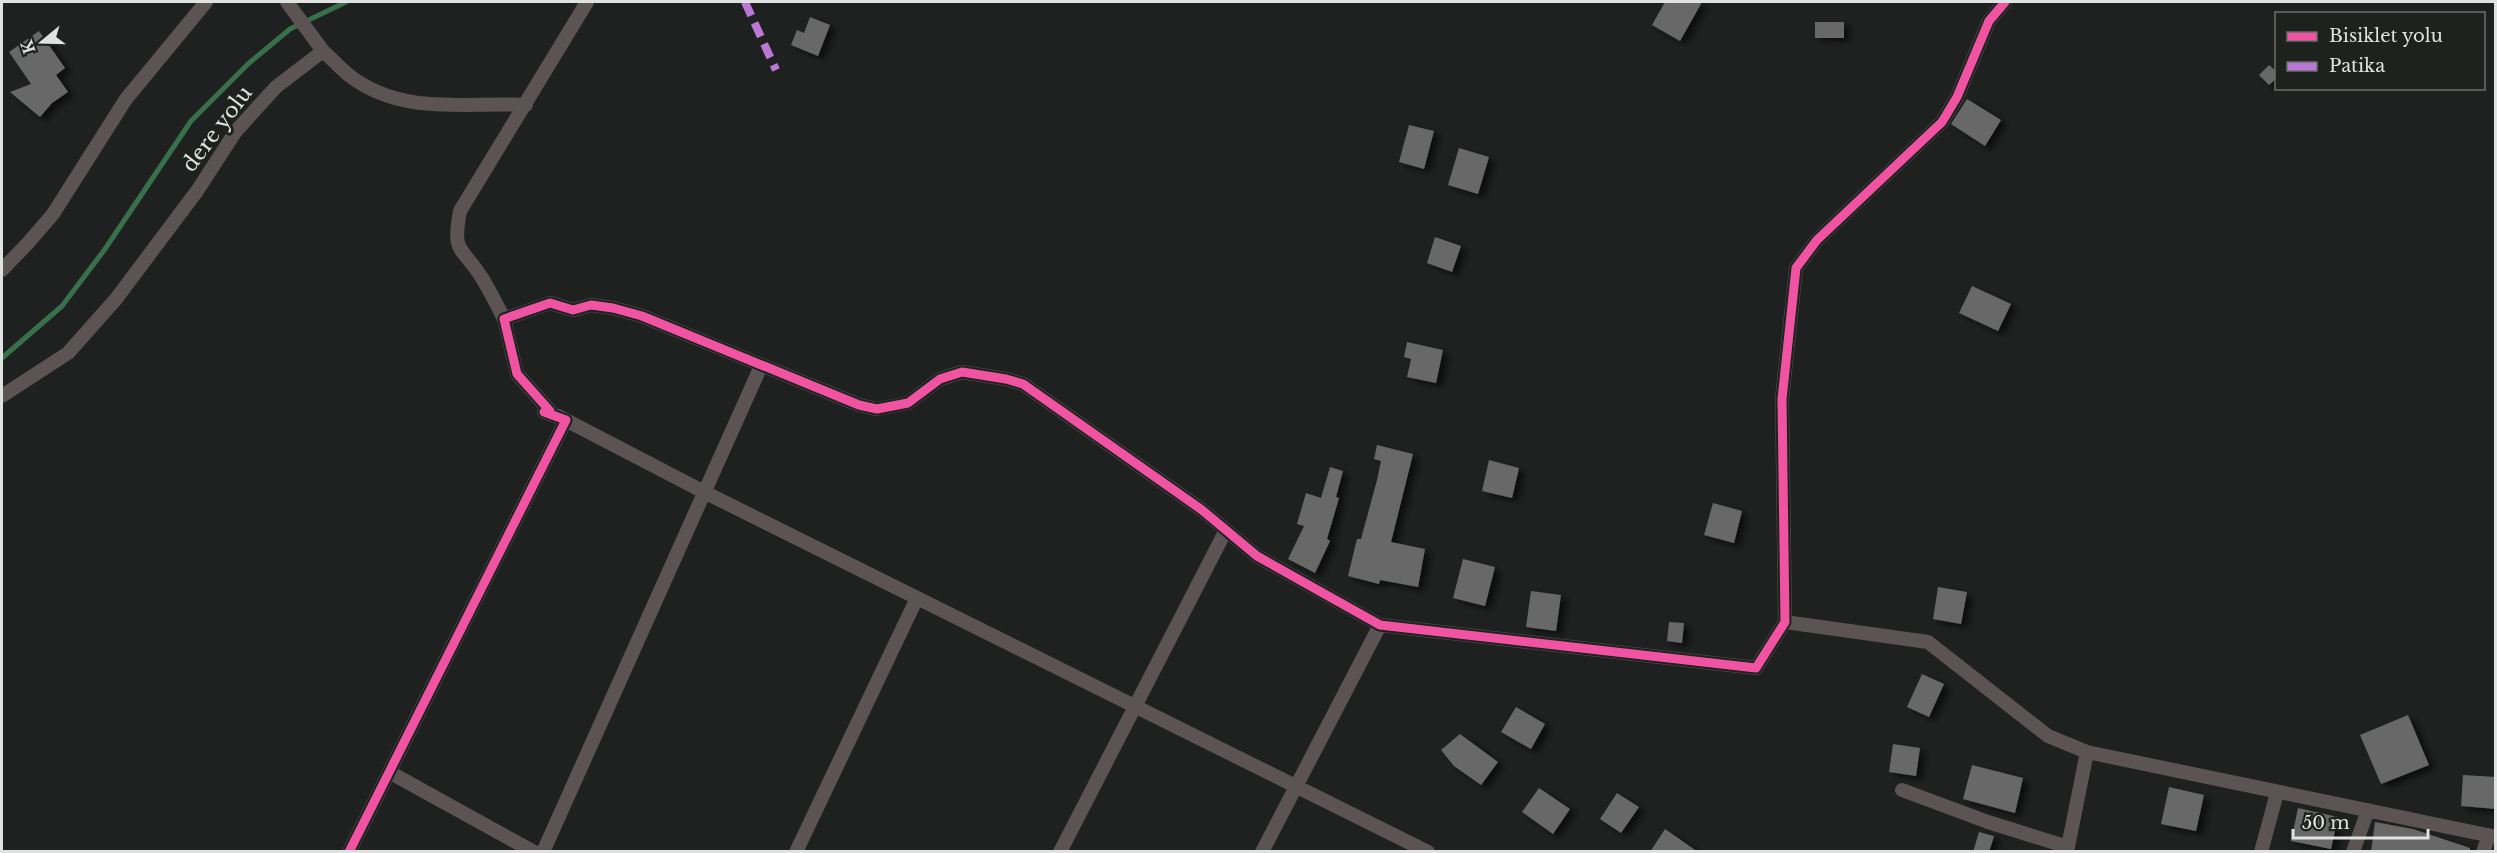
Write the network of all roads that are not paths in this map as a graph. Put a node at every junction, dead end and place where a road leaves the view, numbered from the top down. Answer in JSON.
{"nodes":[{"id":1,"x":206,"y":2,"type":"edge"},
{"id":2,"x":287,"y":2,"type":"edge"},
{"id":3,"x":587,"y":2,"type":"edge"},
{"id":4,"x":2005,"y":2,"type":"edge"},
{"id":5,"x":323,"y":51,"type":"junction"},
{"id":6,"x":526,"y":105,"type":"junction"},
{"id":7,"x":2,"y":270,"type":"edge"},
{"id":8,"x":504,"y":319,"type":"junction"},
{"id":9,"x":761,"y":366,"type":"junction"},
{"id":10,"x":2,"y":396,"type":"edge"},
{"id":11,"x":566,"y":420,"type":"junction"},
{"id":12,"x":706,"y":493,"type":"junction"},
{"id":13,"x":1226,"y":530,"type":"junction"},
{"id":14,"x":917,"y":598,"type":"junction"},
{"id":15,"x":1785,"y":622,"type":"junction"},
{"id":16,"x":1380,"y":625,"type":"junction"},
{"id":17,"x":1133,"y":706,"type":"junction"},
{"id":18,"x":2088,"y":752,"type":"junction"},
{"id":19,"x":391,"y":773,"type":"junction"},
{"id":20,"x":1294,"y":787,"type":"junction"},
{"id":21,"x":1902,"y":790,"type":"dead end"},
{"id":22,"x":2277,"y":793,"type":"junction"},
{"id":23,"x":2368,"y":810,"type":"junction"},
{"id":24,"x":2492,"y":836,"type":"edge"},
{"id":25,"x":2068,"y":849,"type":"edge"},
{"id":26,"x":350,"y":852,"type":"edge"},
{"id":27,"x":534,"y":852,"type":"edge"},
{"id":28,"x":543,"y":852,"type":"edge"},
{"id":29,"x":796,"y":852,"type":"edge"},
{"id":30,"x":1060,"y":852,"type":"edge"},
{"id":31,"x":1262,"y":852,"type":"edge"},
{"id":32,"x":1428,"y":852,"type":"edge"},
{"id":33,"x":2261,"y":852,"type":"edge"},
{"id":34,"x":2353,"y":852,"type":"edge"},
{"id":35,"x":2483,"y":852,"type":"edge"}],
"edges":[{"from":1,"to":7,"type":"street"},
{"from":2,"to":5,"type":"street"},
{"from":3,"to":6,"type":"street"},
{"from":4,"to":15,"type":"street"},
{"from":5,"to":6,"type":"street"},
{"from":5,"to":10,"type":"street","name":"dere yolu"},
{"from":6,"to":8,"type":"street"},
{"from":8,"to":9,"type":"street"},
{"from":8,"to":11,"type":"street"},
{"from":9,"to":12,"type":"street"},
{"from":9,"to":13,"type":"street"},
{"from":11,"to":12,"type":"street"},
{"from":11,"to":19,"type":"street"},
{"from":12,"to":14,"type":"street"},
{"from":12,"to":28,"type":"street"},
{"from":13,"to":16,"type":"street"},
{"from":13,"to":17,"type":"street"},
{"from":14,"to":17,"type":"street"},
{"from":14,"to":29,"type":"street"},
{"from":15,"to":16,"type":"street"},
{"from":15,"to":18,"type":"street"},
{"from":16,"to":20,"type":"street"},
{"from":17,"to":20,"type":"street"},
{"from":17,"to":30,"type":"street"},
{"from":18,"to":22,"type":"street"},
{"from":18,"to":25,"type":"street"},
{"from":19,"to":26,"type":"street"},
{"from":19,"to":27,"type":"street"},
{"from":20,"to":31,"type":"street"},
{"from":20,"to":32,"type":"street"},
{"from":21,"to":25,"type":"street"},
{"from":22,"to":23,"type":"street"},
{"from":22,"to":33,"type":"street"},
{"from":23,"to":24,"type":"street"},
{"from":23,"to":34,"type":"street"},
{"from":24,"to":35,"type":"street"}]}
